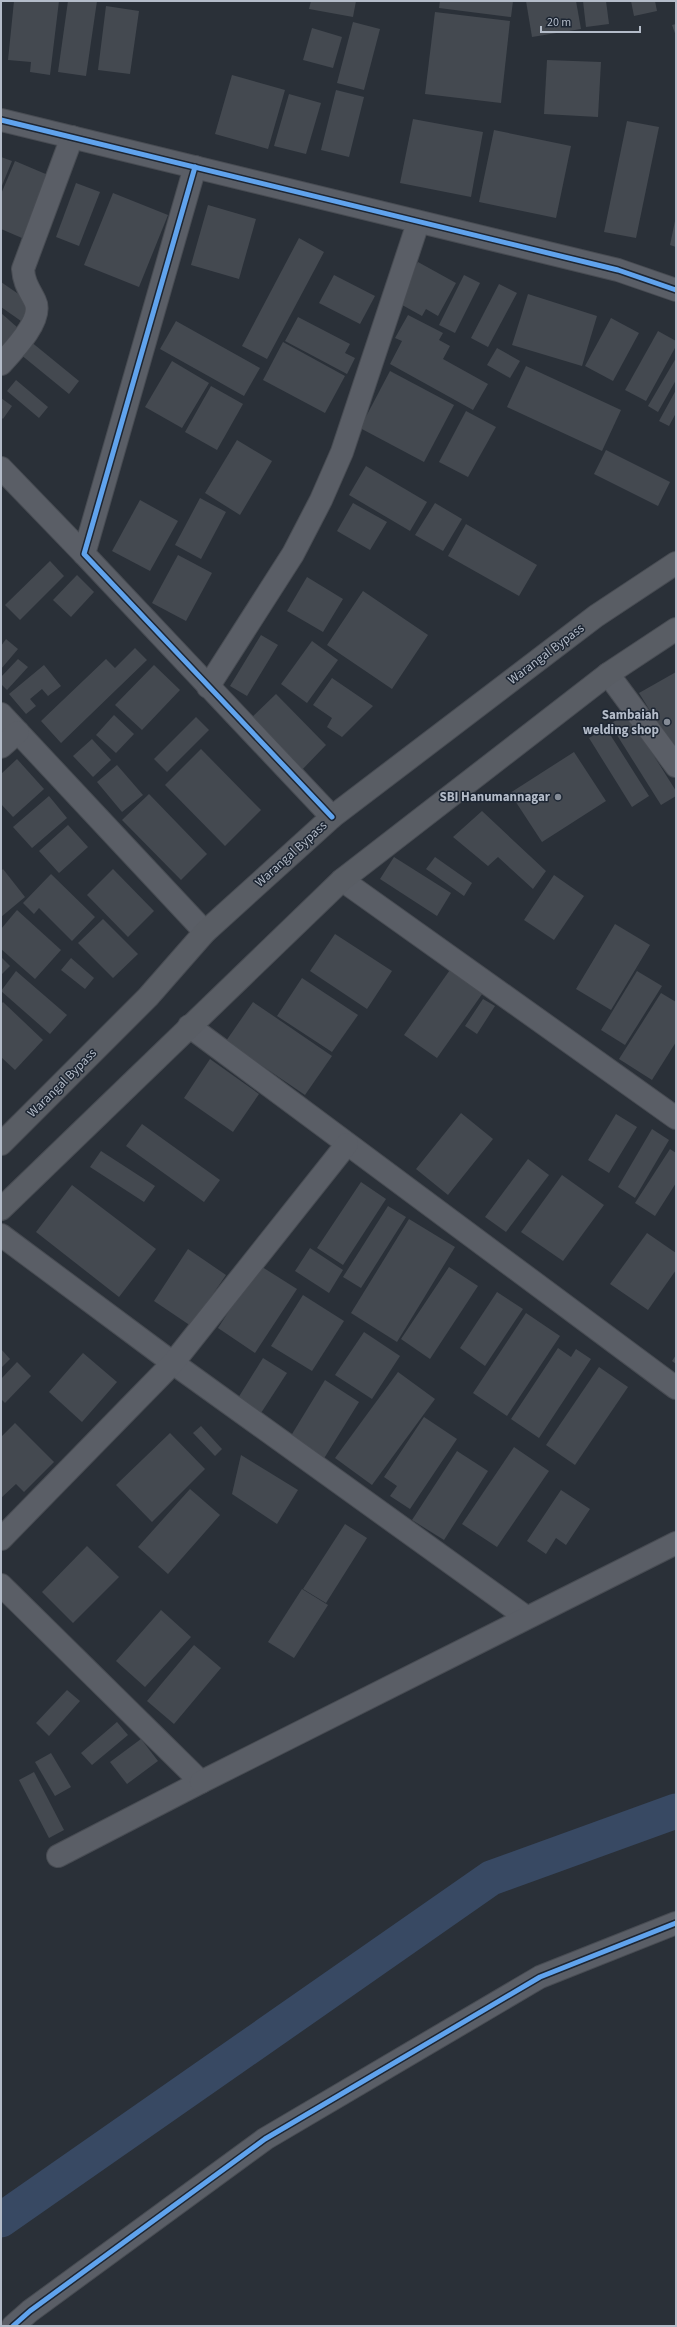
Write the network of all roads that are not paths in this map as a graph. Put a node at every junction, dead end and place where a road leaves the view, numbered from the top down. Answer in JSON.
{"nodes":[{"id":1,"x":1,"y":120,"type":"edge"},
{"id":2,"x":72,"y":137,"type":"junction"},
{"id":3,"x":195,"y":167,"type":"junction"},
{"id":4,"x":418,"y":223,"type":"junction"},
{"id":5,"x":676,"y":290,"type":"edge"},
{"id":6,"x":1,"y":364,"type":"edge"},
{"id":7,"x":1,"y":468,"type":"edge"},
{"id":8,"x":84,"y":554,"type":"junction"},
{"id":9,"x":676,"y":563,"type":"edge"},
{"id":10,"x":676,"y":629,"type":"edge"},
{"id":11,"x":608,"y":674,"type":"junction"},
{"id":12,"x":208,"y":687,"type":"junction"},
{"id":13,"x":1,"y":714,"type":"edge"},
{"id":14,"x":18,"y":732,"type":"junction"},
{"id":15,"x":1,"y":748,"type":"edge"},
{"id":16,"x":676,"y":766,"type":"edge"},
{"id":17,"x":332,"y":818,"type":"junction"},
{"id":18,"x":342,"y":880,"type":"junction"},
{"id":19,"x":205,"y":932,"type":"junction"},
{"id":20,"x":189,"y":1026,"type":"junction"},
{"id":21,"x":676,"y":1118,"type":"edge"},
{"id":22,"x":1,"y":1144,"type":"edge"},
{"id":23,"x":347,"y":1144,"type":"junction"},
{"id":24,"x":1,"y":1209,"type":"edge"},
{"id":25,"x":1,"y":1235,"type":"edge"},
{"id":26,"x":173,"y":1363,"type":"junction"},
{"id":27,"x":676,"y":1388,"type":"edge"},
{"id":28,"x":1,"y":1539,"type":"edge"},
{"id":29,"x":676,"y":1543,"type":"edge"},
{"id":30,"x":1,"y":1584,"type":"edge"},
{"id":31,"x":526,"y":1617,"type":"junction"},
{"id":32,"x":201,"y":1782,"type":"junction"},
{"id":33,"x":58,"y":1856,"type":"dead end"},
{"id":34,"x":676,"y":1923,"type":"edge"},
{"id":35,"x":13,"y":2326,"type":"edge"}],
"edges":[{"from":1,"to":2,"type":"street"},
{"from":2,"to":3,"type":"street"},
{"from":2,"to":6,"type":"street"},
{"from":3,"to":4,"type":"street"},
{"from":3,"to":8,"type":"street"},
{"from":4,"to":5,"type":"street"},
{"from":4,"to":12,"type":"street"},
{"from":7,"to":8,"type":"street"},
{"from":8,"to":12,"type":"street"},
{"from":9,"to":17,"type":"main road","name":"Warangal Bypass"},
{"from":10,"to":11,"type":"main road"},
{"from":11,"to":16,"type":"street"},
{"from":11,"to":18,"type":"main road"},
{"from":12,"to":17,"type":"street"},
{"from":13,"to":14,"type":"street"},
{"from":14,"to":15,"type":"street"},
{"from":14,"to":19,"type":"street"},
{"from":17,"to":19,"type":"main road","name":"Warangal Bypass"},
{"from":18,"to":20,"type":"main road"},
{"from":18,"to":21,"type":"street"},
{"from":19,"to":22,"type":"main road","name":"Warangal Bypass"},
{"from":20,"to":23,"type":"street"},
{"from":20,"to":24,"type":"main road"},
{"from":23,"to":26,"type":"street"},
{"from":23,"to":27,"type":"street"},
{"from":25,"to":26,"type":"street"},
{"from":26,"to":28,"type":"street"},
{"from":26,"to":31,"type":"street"},
{"from":29,"to":31,"type":"street"},
{"from":30,"to":32,"type":"street"},
{"from":31,"to":32,"type":"street"},
{"from":32,"to":33,"type":"street"},
{"from":34,"to":35,"type":"street"}]}
